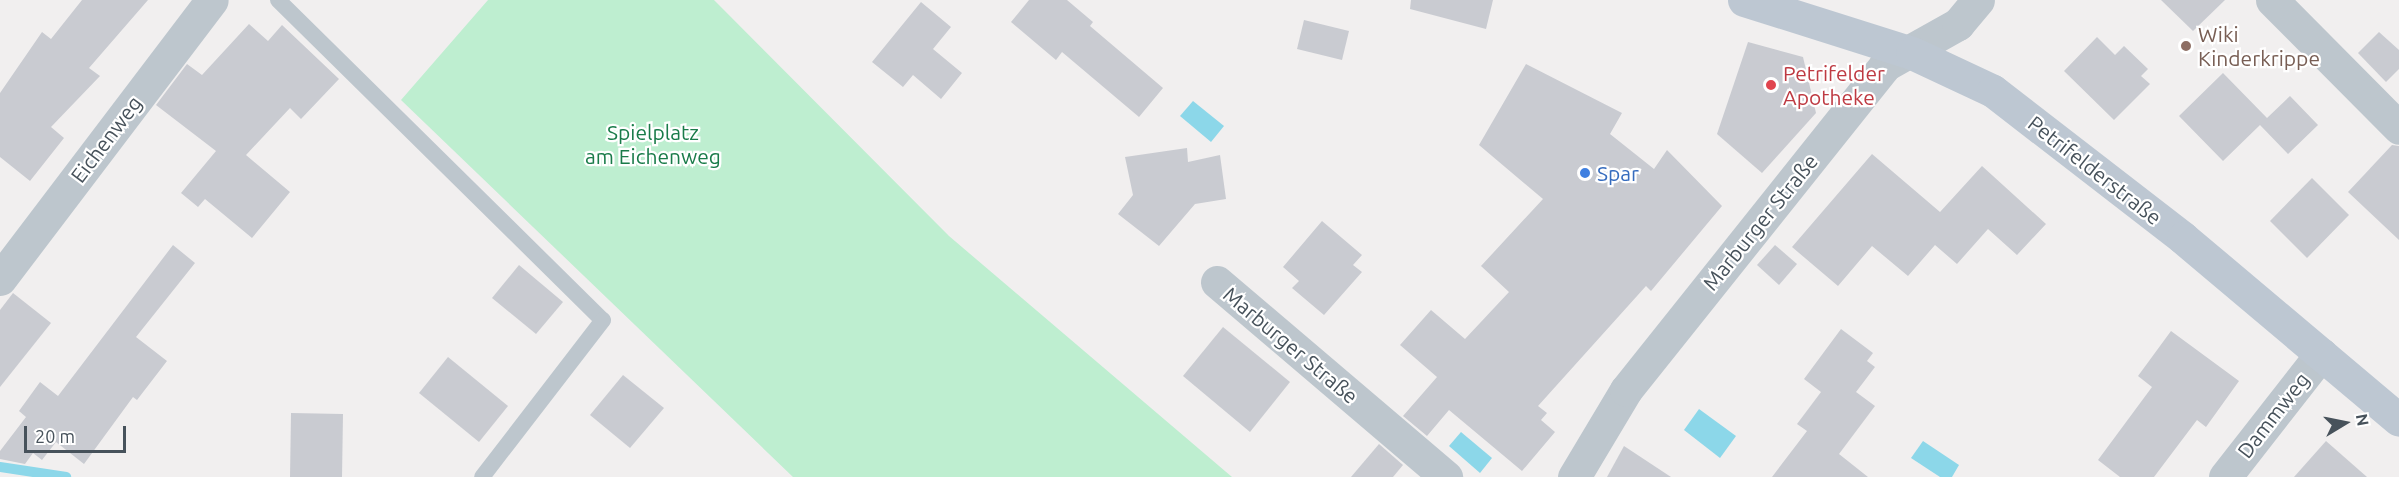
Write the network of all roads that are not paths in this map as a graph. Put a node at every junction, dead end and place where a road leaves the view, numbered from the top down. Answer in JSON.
{"nodes":[{"id":1,"x":212,"y":0,"type":"edge"},
{"id":2,"x":278,"y":0,"type":"edge"},
{"id":3,"x":1744,"y":0,"type":"edge"},
{"id":4,"x":1978,"y":0,"type":"edge"},
{"id":5,"x":2272,"y":0,"type":"edge"},
{"id":6,"x":1912,"y":53,"type":"junction"},
{"id":7,"x":2399,"y":128,"type":"edge"},
{"id":8,"x":0,"y":279,"type":"edge"},
{"id":9,"x":1217,"y":282,"type":"dead end"},
{"id":10,"x":2321,"y":354,"type":"junction"},
{"id":11,"x":2399,"y":420,"type":"edge"},
{"id":12,"x":483,"y":477,"type":"edge"},
{"id":13,"x":1446,"y":477,"type":"edge"},
{"id":14,"x":1574,"y":477,"type":"edge"},
{"id":15,"x":2225,"y":477,"type":"edge"}],
"edges":[{"from":1,"to":8,"type":"street","name":"Eichenweg"},
{"from":2,"to":12,"type":"lane"},
{"from":3,"to":6,"type":"main road","name":"Petrifelderstraße"},
{"from":4,"to":6,"type":"street","name":"Marburger Straße"},
{"from":5,"to":7,"type":"street"},
{"from":6,"to":10,"type":"main road","name":"Petrifelderstraße"},
{"from":6,"to":14,"type":"street","name":"Marburger Straße"},
{"from":9,"to":13,"type":"street","name":"Marburger Straße"},
{"from":10,"to":11,"type":"main road","name":"Petrifelderstraße"},
{"from":10,"to":15,"type":"street","name":"Dammweg"}]}
